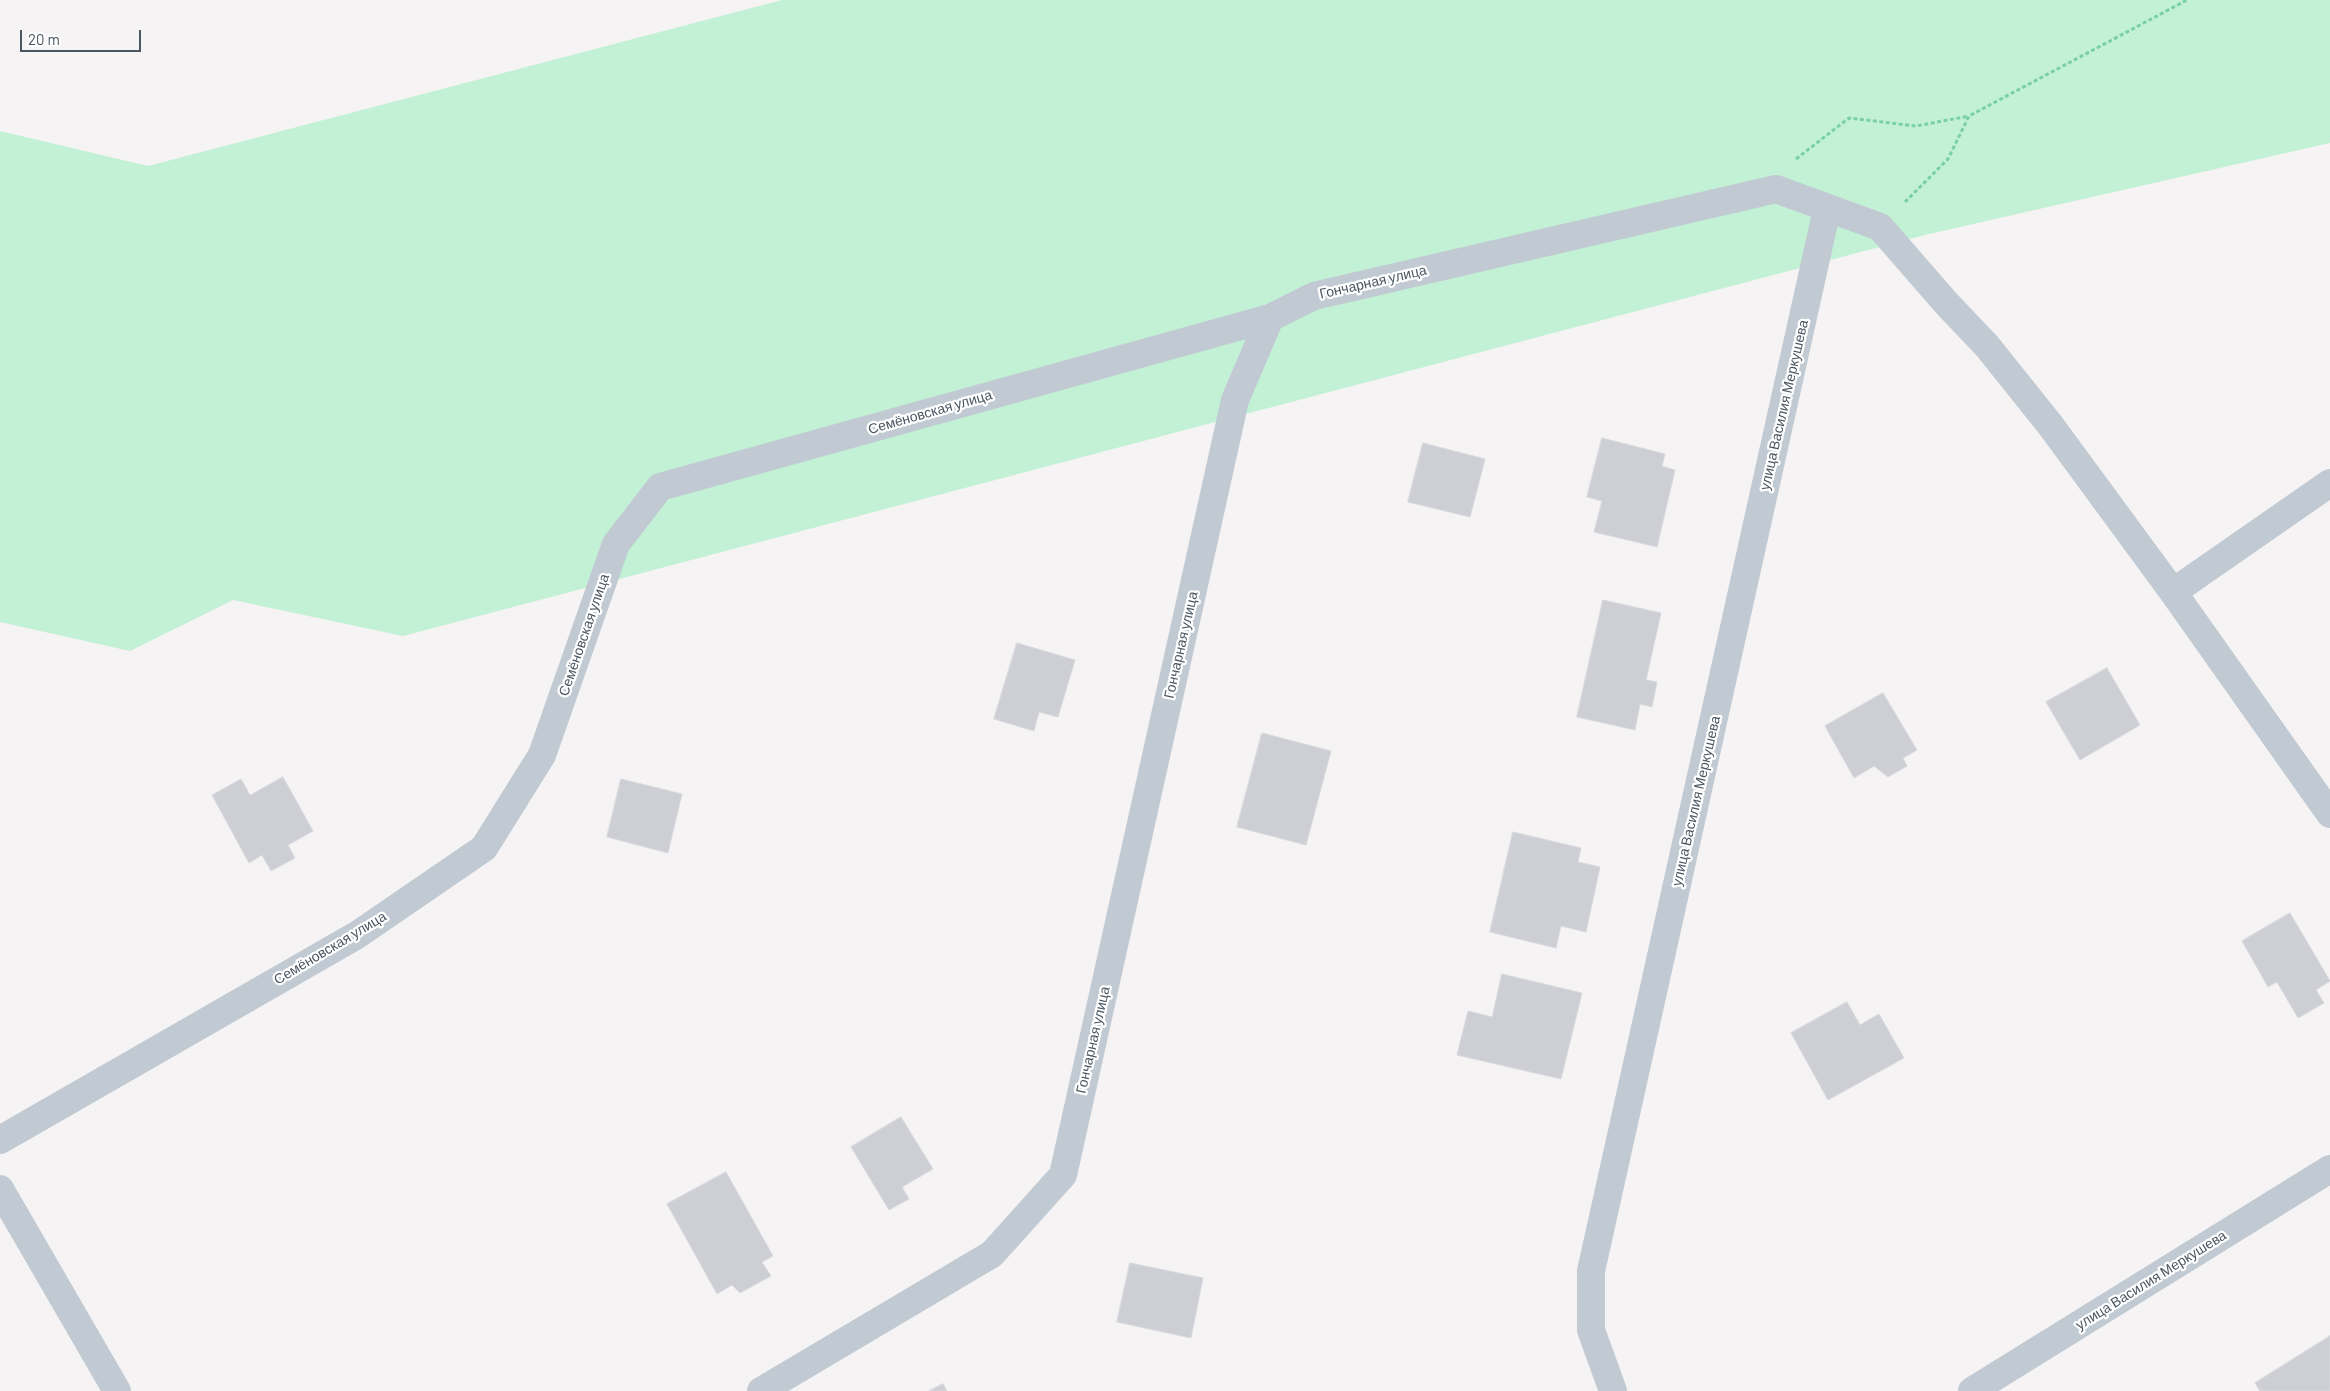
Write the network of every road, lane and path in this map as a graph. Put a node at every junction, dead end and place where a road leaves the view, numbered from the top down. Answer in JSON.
{"nodes":[{"id":1,"x":2187,"y":0,"type":"edge"},
{"id":2,"x":1969,"y":116,"type":"junction"},
{"id":3,"x":1776,"y":189,"type":"junction"},
{"id":4,"x":1827,"y":209,"type":"junction"},
{"id":5,"x":1880,"y":228,"type":"junction"},
{"id":6,"x":1270,"y":318,"type":"junction"},
{"id":7,"x":2330,"y":483,"type":"edge"},
{"id":8,"x":2173,"y":592,"type":"junction"},
{"id":9,"x":2330,"y":814,"type":"edge"},
{"id":10,"x":0,"y":1140,"type":"edge"},
{"id":11,"x":2330,"y":1169,"type":"edge"},
{"id":12,"x":0,"y":1190,"type":"edge"},
{"id":13,"x":117,"y":1391,"type":"edge"},
{"id":14,"x":761,"y":1391,"type":"edge"},
{"id":15,"x":1613,"y":1391,"type":"edge"},
{"id":16,"x":1972,"y":1391,"type":"edge"}],
"edges":[{"from":1,"to":2,"type":"path"},
{"from":2,"to":3,"type":"path"},
{"from":2,"to":5,"type":"path"},
{"from":3,"to":4,"type":"street"},
{"from":3,"to":6,"type":"street","name":"Гончарная улица"},
{"from":4,"to":5,"type":"street"},
{"from":4,"to":15,"type":"street","name":"улица Василия Меркушева"},
{"from":5,"to":8,"type":"street"},
{"from":6,"to":10,"type":"street","name":"Семёновская улица"},
{"from":6,"to":14,"type":"street","name":"Гончарная улица"},
{"from":7,"to":8,"type":"street"},
{"from":8,"to":9,"type":"street"},
{"from":11,"to":16,"type":"street","name":"улица Василия Меркушева"},
{"from":12,"to":13,"type":"street"}]}
